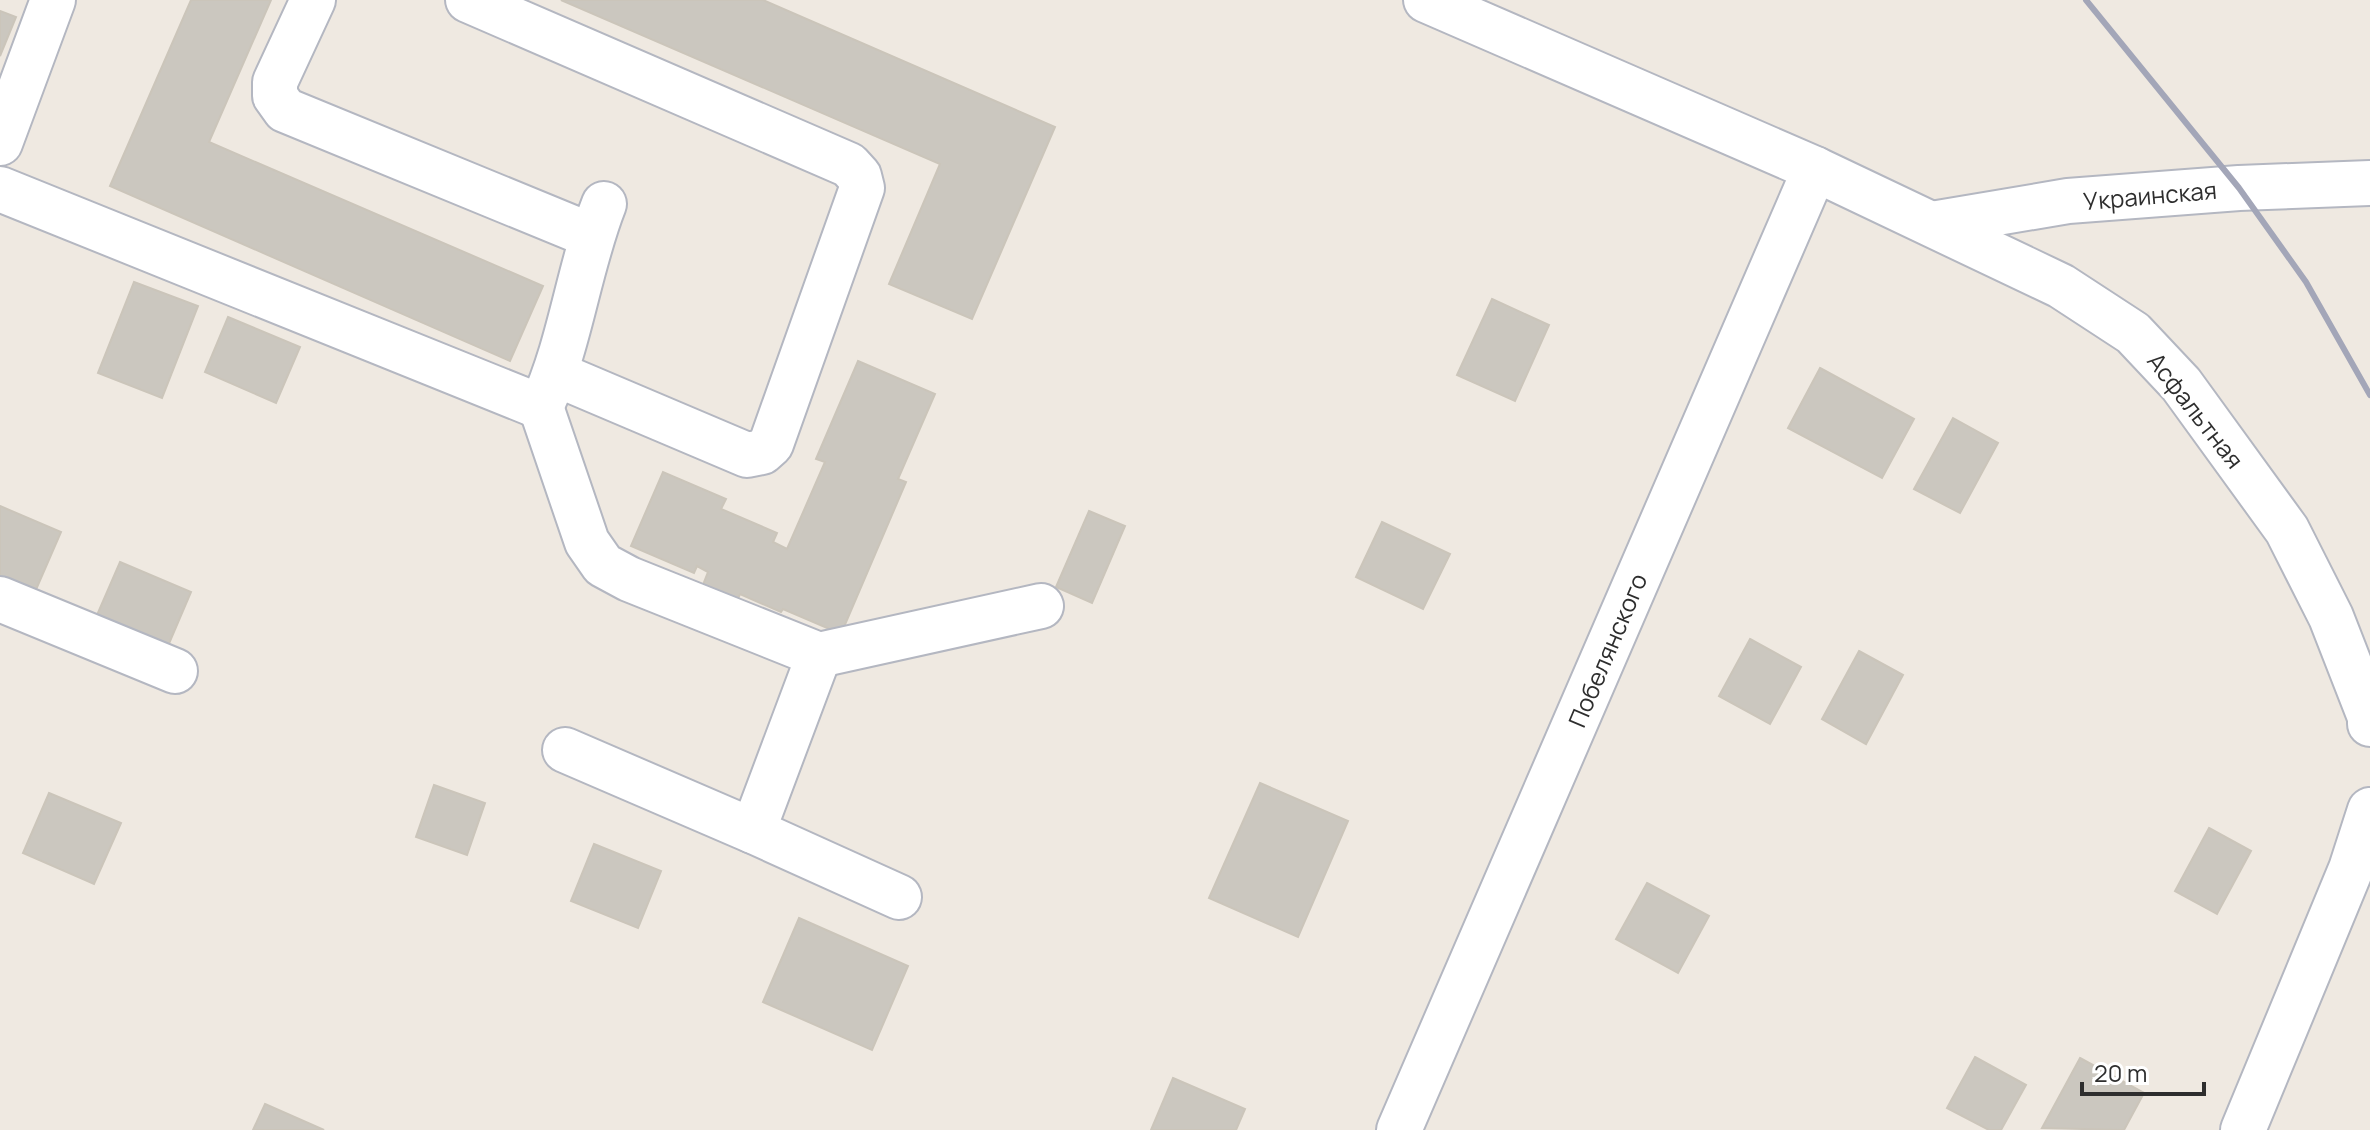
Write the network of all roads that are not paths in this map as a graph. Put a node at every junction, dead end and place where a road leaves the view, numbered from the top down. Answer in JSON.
{"nodes":[{"id":1,"x":53,"y":0,"type":"edge"},
{"id":2,"x":313,"y":0,"type":"edge"},
{"id":3,"x":468,"y":0,"type":"edge"},
{"id":4,"x":1426,"y":0,"type":"edge"},
{"id":5,"x":0,"y":143,"type":"edge"},
{"id":6,"x":1815,"y":169,"type":"junction"},
{"id":7,"x":2370,"y":183,"type":"edge"},
{"id":8,"x":0,"y":189,"type":"edge"},
{"id":9,"x":1932,"y":224,"type":"junction"},
{"id":10,"x":549,"y":391,"type":"junction"},
{"id":11,"x":0,"y":599,"type":"edge"},
{"id":12,"x":1041,"y":606,"type":"dead end"},
{"id":13,"x":819,"y":655,"type":"junction"},
{"id":14,"x":175,"y":671,"type":"dead end"},
{"id":15,"x":2370,"y":724,"type":"edge"},
{"id":16,"x":565,"y":750,"type":"dead end"},
{"id":17,"x":2370,"y":810,"type":"edge"},
{"id":18,"x":753,"y":831,"type":"junction"},
{"id":19,"x":899,"y":897,"type":"dead end"},
{"id":20,"x":1399,"y":1130,"type":"edge"},
{"id":21,"x":2243,"y":1130,"type":"edge"}],
"edges":[{"from":1,"to":5,"type":"street"},
{"from":2,"to":10,"type":"street"},
{"from":3,"to":10,"type":"street"},
{"from":4,"to":6,"type":"street"},
{"from":6,"to":9,"type":"street","name":"Асфальтная"},
{"from":6,"to":20,"type":"street","name":"Побелянского"},
{"from":7,"to":9,"type":"street","name":"Украинская"},
{"from":8,"to":10,"type":"street"},
{"from":9,"to":15,"type":"street","name":"Асфальтная"},
{"from":10,"to":13,"type":"street"},
{"from":11,"to":14,"type":"street"},
{"from":12,"to":13,"type":"street"},
{"from":13,"to":18,"type":"street"},
{"from":16,"to":18,"type":"street"},
{"from":17,"to":21,"type":"street"},
{"from":18,"to":19,"type":"street"}]}
